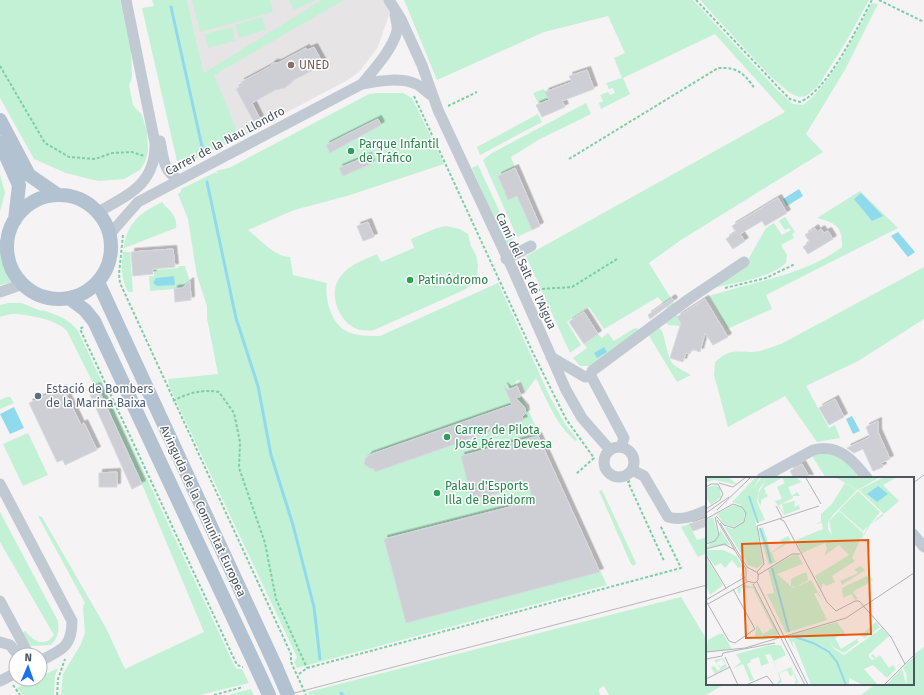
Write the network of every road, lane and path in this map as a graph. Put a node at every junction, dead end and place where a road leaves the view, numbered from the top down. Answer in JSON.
{"nodes":[{"id":1,"x":126,"y":0,"type":"edge"},
{"id":2,"x":389,"y":0,"type":"edge"},
{"id":3,"x":696,"y":0,"type":"edge"},
{"id":4,"x":872,"y":0,"type":"edge"},
{"id":5,"x":879,"y":0,"type":"edge"},
{"id":6,"x":395,"y":12,"type":"junction"},
{"id":7,"x":924,"y":22,"type":"edge"},
{"id":8,"x":0,"y":66,"type":"edge"},
{"id":9,"x":362,"y":84,"type":"junction"},
{"id":10,"x":755,"y":89,"type":"dead end"},
{"id":11,"x":144,"y":90,"type":"junction"},
{"id":12,"x":412,"y":92,"type":"dead end"},
{"id":13,"x":477,"y":92,"type":"dead end"},
{"id":14,"x":431,"y":95,"type":"junction"},
{"id":15,"x":438,"y":110,"type":"junction"},
{"id":16,"x":0,"y":120,"type":"edge"},
{"id":17,"x":0,"y":143,"type":"edge"},
{"id":18,"x":569,"y":159,"type":"dead end"},
{"id":19,"x":154,"y":160,"type":"junction"},
{"id":20,"x":179,"y":180,"type":"junction"},
{"id":21,"x":58,"y":195,"type":"junction"},
{"id":22,"x":98,"y":212,"type":"junction"},
{"id":23,"x":14,"y":220,"type":"junction"},
{"id":24,"x":124,"y":230,"type":"dead end"},
{"id":25,"x":110,"y":234,"type":"junction"},
{"id":26,"x":4,"y":245,"type":"edge"},
{"id":27,"x":531,"y":246,"type":"dead end"},
{"id":28,"x":506,"y":258,"type":"junction"},
{"id":29,"x":616,"y":259,"type":"dead end"},
{"id":30,"x":744,"y":262,"type":"dead end"},
{"id":31,"x":796,"y":264,"type":"dead end"},
{"id":32,"x":98,"y":282,"type":"junction"},
{"id":33,"x":23,"y":284,"type":"junction"},
{"id":34,"x":722,"y":289,"type":"dead end"},
{"id":35,"x":0,"y":292,"type":"edge"},
{"id":36,"x":69,"y":298,"type":"junction"},
{"id":37,"x":525,"y":298,"type":"junction"},
{"id":38,"x":80,"y":329,"type":"dead end"},
{"id":39,"x":551,"y":357,"type":"junction"},
{"id":40,"x":591,"y":376,"type":"junction"},
{"id":41,"x":173,"y":401,"type":"junction"},
{"id":42,"x":621,"y":447,"type":"junction"},
{"id":43,"x":610,"y":450,"type":"junction"},
{"id":44,"x":576,"y":474,"type":"dead end"},
{"id":45,"x":633,"y":474,"type":"junction"},
{"id":46,"x":764,"y":477,"type":"edge"},
{"id":47,"x":866,"y":477,"type":"edge"},
{"id":48,"x":0,"y":484,"type":"edge"},
{"id":49,"x":706,"y":510,"type":"edge"},
{"id":50,"x":657,"y":519,"type":"dead end"},
{"id":51,"x":914,"y":535,"type":"edge"},
{"id":52,"x":924,"y":547,"type":"edge"},
{"id":53,"x":664,"y":560,"type":"dead end"},
{"id":54,"x":0,"y":601,"type":"edge"},
{"id":55,"x":0,"y":642,"type":"edge"},
{"id":56,"x":12,"y":647,"type":"edge"},
{"id":57,"x":25,"y":647,"type":"edge"},
{"id":58,"x":62,"y":650,"type":"junction"},
{"id":59,"x":48,"y":657,"type":"edge"},
{"id":60,"x":244,"y":668,"type":"dead end"},
{"id":61,"x":307,"y":668,"type":"junction"},
{"id":62,"x":299,"y":674,"type":"dead end"},
{"id":63,"x":243,"y":687,"type":"dead end"},
{"id":64,"x":57,"y":695,"type":"edge"},
{"id":65,"x":214,"y":695,"type":"edge"},
{"id":66,"x":269,"y":695,"type":"edge"},
{"id":67,"x":288,"y":695,"type":"edge"},
{"id":68,"x":306,"y":695,"type":"edge"}],
"edges":[{"from":1,"to":11,"type":"street"},
{"from":2,"to":6,"type":"street","name":"Camí del Salt de l'Aigua"},
{"from":3,"to":4,"type":"path"},
{"from":5,"to":7,"type":"path"},
{"from":6,"to":9,"type":"street","name":"Carrer de la Nau Llondro"},
{"from":6,"to":14,"type":"street","name":"Camí del Salt de l'Aigua"},
{"from":8,"to":19,"type":"path"},
{"from":9,"to":14,"type":"street","name":"Carrer de la Nau Llondro"},
{"from":9,"to":20,"type":"street","name":"Carrer de la Nau Llondro"},
{"from":10,"to":18,"type":"path"},
{"from":11,"to":19,"type":"street"},
{"from":11,"to":20,"type":"street"},
{"from":12,"to":44,"type":"path"},
{"from":13,"to":15,"type":"path"},
{"from":14,"to":15,"type":"street","name":"Camí del Salt de l'Aigua"},
{"from":15,"to":28,"type":"street","name":"Camí del Salt de l'Aigua"},
{"from":16,"to":21,"type":"main road"},
{"from":17,"to":23,"type":"main road"},
{"from":19,"to":22,"type":"street"},
{"from":20,"to":25,"type":"street","name":"Carrer de la Nau Llondro"},
{"from":21,"to":22,"type":"main road"},
{"from":21,"to":23,"type":"main road"},
{"from":22,"to":25,"type":"main road"},
{"from":23,"to":26,"type":"main road"},
{"from":24,"to":41,"type":"path"},
{"from":25,"to":32,"type":"main road"},
{"from":26,"to":33,"type":"main road"},
{"from":27,"to":28,"type":"street"},
{"from":28,"to":37,"type":"street","name":"Camí del Salt de l'Aigua"},
{"from":29,"to":37,"type":"path"},
{"from":30,"to":40,"type":"street"},
{"from":31,"to":34,"type":"path"},
{"from":32,"to":36,"type":"main road"},
{"from":32,"to":67,"type":"main road","name":"Avinguda de la Comunitat Europea","bridge":true},
{"from":33,"to":35,"type":"street"},
{"from":33,"to":36,"type":"main road"},
{"from":36,"to":66,"type":"main road","name":"Avinguda de la Comunitat Europea","bridge":true},
{"from":37,"to":39,"type":"street","name":"Camí del Salt de l'Aigua"},
{"from":38,"to":60,"type":"path"},
{"from":39,"to":40,"type":"street"},
{"from":39,"to":43,"type":"street","name":"Camí del Salt de l'Aigua"},
{"from":40,"to":42,"type":"street"},
{"from":41,"to":61,"type":"path"},
{"from":41,"to":68,"type":"path","bridge":true},
{"from":42,"to":43,"type":"street"},
{"from":42,"to":45,"type":"street"},
{"from":43,"to":45,"type":"street"},
{"from":45,"to":49,"type":"street"},
{"from":45,"to":53,"type":"path"},
{"from":46,"to":47,"type":"street"},
{"from":48,"to":58,"type":"street"},
{"from":50,"to":61,"type":"path"},
{"from":51,"to":52,"type":"street"},
{"from":54,"to":57,"type":"street"},
{"from":55,"to":56,"type":"street"},
{"from":58,"to":59,"type":"street"},
{"from":58,"to":64,"type":"path"},
{"from":61,"to":62,"type":"path"},
{"from":63,"to":65,"type":"path"}]}
